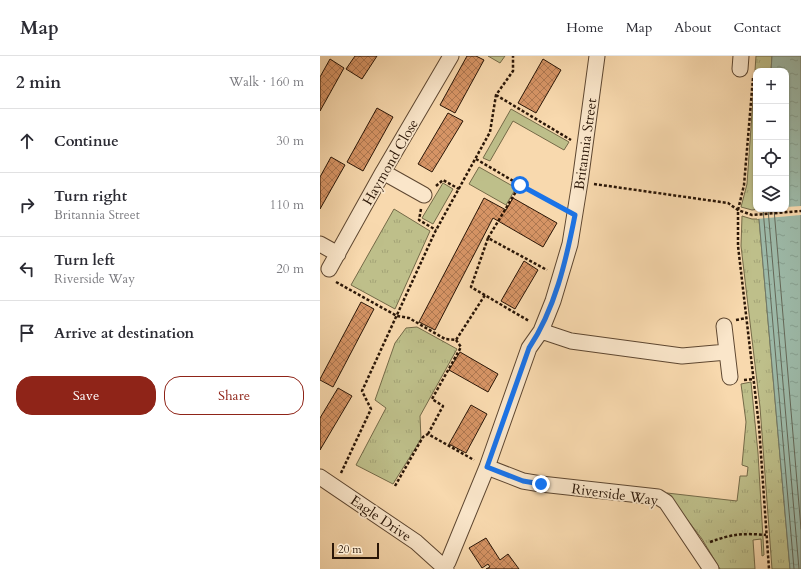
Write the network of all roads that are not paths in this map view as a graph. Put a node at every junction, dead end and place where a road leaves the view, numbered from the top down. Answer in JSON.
{"nodes":[{"id":1,"x":452,"y":56,"type":"edge"},
{"id":2,"x":597,"y":56,"type":"edge"},
{"id":3,"x":383,"y":172,"type":"junction"},
{"id":4,"x":424,"y":195,"type":"road end"},
{"id":5,"x":320,"y":244,"type":"edge"},
{"id":6,"x":338,"y":254,"type":"junction"},
{"id":7,"x":329,"y":269,"type":"road end"},
{"id":8,"x":724,"y":326,"type":"dead end"},
{"id":9,"x":541,"y":329,"type":"junction"},
{"id":10,"x":727,"y":352,"type":"junction"},
{"id":11,"x":730,"y":376,"type":"dead end"},
{"id":12,"x":487,"y":467,"type":"junction"},
{"id":13,"x":320,"y":477,"type":"edge"},
{"id":14,"x":441,"y":567,"type":"edge"},
{"id":15,"x":711,"y":569,"type":"edge"}],
"edges":[{"from":1,"to":3,"type":"street","name":"Haymond Close"},
{"from":2,"to":9,"type":"street","name":"Britannia Street"},
{"from":3,"to":4,"type":"street"},
{"from":3,"to":6,"type":"street","name":"Haymond Close"},
{"from":5,"to":6,"type":"street"},
{"from":6,"to":7,"type":"street","name":"Haymond Close"},
{"from":8,"to":10,"type":"street"},
{"from":9,"to":10,"type":"street"},
{"from":9,"to":12,"type":"street","name":"Britannia Street"},
{"from":10,"to":11,"type":"street"},
{"from":12,"to":14,"type":"street","name":"Britannia Street"},
{"from":12,"to":15,"type":"street","name":"Riverside Way"},
{"from":13,"to":14,"type":"street","name":"Eagle Drive"}]}
